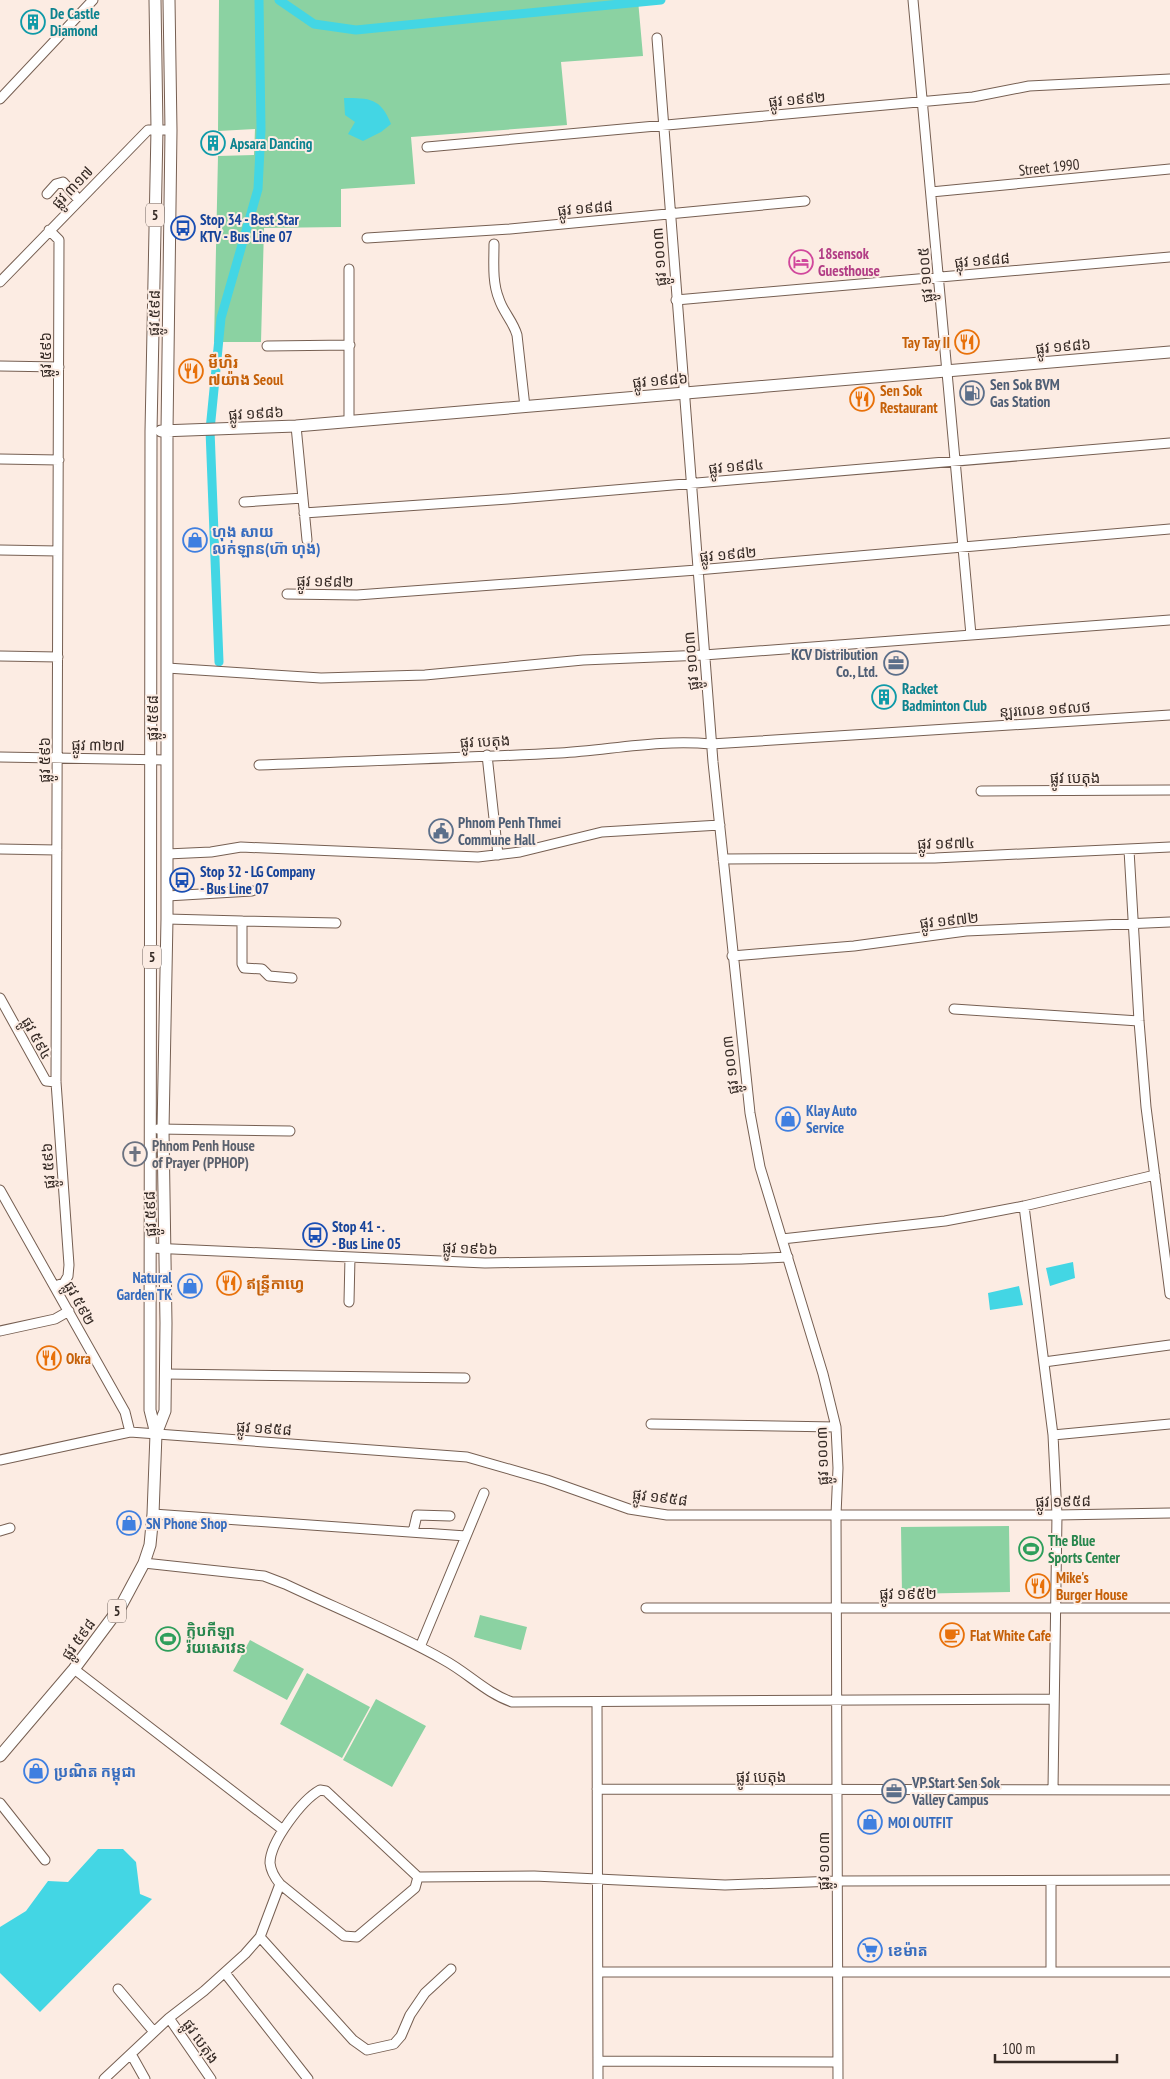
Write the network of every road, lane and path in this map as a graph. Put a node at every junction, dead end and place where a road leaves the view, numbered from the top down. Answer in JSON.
{"nodes":[{"id":1,"x":93,"y":0,"type":"edge"},
{"id":2,"x":155,"y":0,"type":"edge"},
{"id":3,"x":169,"y":0,"type":"edge"},
{"id":4,"x":913,"y":0,"type":"edge"},
{"id":5,"x":657,"y":38,"type":"dead end"},
{"id":6,"x":1170,"y":79,"type":"edge"},
{"id":7,"x":0,"y":99,"type":"edge"},
{"id":8,"x":922,"y":101,"type":"junction"},
{"id":9,"x":663,"y":125,"type":"junction"},
{"id":10,"x":157,"y":129,"type":"junction"},
{"id":11,"x":171,"y":130,"type":"junction"},
{"id":12,"x":427,"y":147,"type":"dead end"},
{"id":13,"x":1170,"y":169,"type":"edge"},
{"id":14,"x":931,"y":192,"type":"junction"},
{"id":15,"x":47,"y":194,"type":"dead end"},
{"id":16,"x":78,"y":199,"type":"junction"},
{"id":17,"x":805,"y":201,"type":"dead end"},
{"id":18,"x":670,"y":214,"type":"junction"},
{"id":19,"x":49,"y":230,"type":"junction"},
{"id":20,"x":367,"y":238,"type":"dead end"},
{"id":21,"x":494,"y":244,"type":"dead end"},
{"id":22,"x":1170,"y":257,"type":"edge"},
{"id":23,"x":350,"y":269,"type":"dead end"},
{"id":24,"x":939,"y":278,"type":"junction"},
{"id":25,"x":0,"y":282,"type":"edge"},
{"id":26,"x":676,"y":300,"type":"junction"},
{"id":27,"x":153,"y":340,"type":"junction"},
{"id":28,"x":168,"y":342,"type":"junction"},
{"id":29,"x":350,"y":345,"type":"junction"},
{"id":30,"x":268,"y":346,"type":"dead end"},
{"id":31,"x":1170,"y":352,"type":"edge"},
{"id":32,"x":0,"y":366,"type":"edge"},
{"id":33,"x":59,"y":367,"type":"junction"},
{"id":34,"x":948,"y":371,"type":"junction"},
{"id":35,"x":684,"y":393,"type":"junction"},
{"id":36,"x":525,"y":406,"type":"junction"},
{"id":37,"x":349,"y":422,"type":"junction"},
{"id":38,"x":296,"y":426,"type":"junction"},
{"id":39,"x":151,"y":430,"type":"junction"},
{"id":40,"x":167,"y":430,"type":"junction"},
{"id":41,"x":1170,"y":443,"type":"edge"},
{"id":42,"x":0,"y":459,"type":"edge"},
{"id":43,"x":58,"y":460,"type":"junction"},
{"id":44,"x":956,"y":461,"type":"junction"},
{"id":45,"x":690,"y":483,"type":"junction"},
{"id":46,"x":303,"y":498,"type":"junction"},
{"id":47,"x":244,"y":502,"type":"dead end"},
{"id":48,"x":304,"y":513,"type":"junction"},
{"id":49,"x":1170,"y":529,"type":"edge"},
{"id":50,"x":307,"y":540,"type":"dead end"},
{"id":51,"x":964,"y":547,"type":"junction"},
{"id":52,"x":0,"y":550,"type":"edge"},
{"id":53,"x":58,"y":550,"type":"junction"},
{"id":54,"x":697,"y":570,"type":"junction"},
{"id":55,"x":287,"y":594,"type":"dead end"},
{"id":56,"x":1170,"y":620,"type":"edge"},
{"id":57,"x":971,"y":635,"type":"junction"},
{"id":58,"x":704,"y":655,"type":"junction"},
{"id":59,"x":0,"y":656,"type":"edge"},
{"id":60,"x":58,"y":657,"type":"junction"},
{"id":61,"x":167,"y":668,"type":"junction"},
{"id":62,"x":1170,"y":715,"type":"edge"},
{"id":63,"x":711,"y":744,"type":"junction"},
{"id":64,"x":487,"y":755,"type":"junction"},
{"id":65,"x":0,"y":757,"type":"edge"},
{"id":66,"x":58,"y":758,"type":"junction"},
{"id":67,"x":152,"y":759,"type":"junction"},
{"id":68,"x":166,"y":760,"type":"junction"},
{"id":69,"x":259,"y":765,"type":"dead end"},
{"id":70,"x":1170,"y":790,"type":"edge"},
{"id":71,"x":980,"y":792,"type":"dead end"},
{"id":72,"x":720,"y":825,"type":"junction"},
{"id":73,"x":1170,"y":847,"type":"edge"},
{"id":74,"x":0,"y":849,"type":"edge"},
{"id":75,"x":57,"y":850,"type":"junction"},
{"id":76,"x":1129,"y":850,"type":"junction"},
{"id":77,"x":166,"y":854,"type":"junction"},
{"id":78,"x":498,"y":855,"type":"junction"},
{"id":79,"x":723,"y":859,"type":"junction"},
{"id":80,"x":252,"y":891,"type":"dead end"},
{"id":81,"x":167,"y":896,"type":"junction"},
{"id":82,"x":167,"y":919,"type":"junction"},
{"id":83,"x":242,"y":920,"type":"junction"},
{"id":84,"x":1170,"y":922,"type":"edge"},
{"id":85,"x":336,"y":923,"type":"dead end"},
{"id":86,"x":1134,"y":924,"type":"junction"},
{"id":87,"x":732,"y":956,"type":"junction"},
{"id":88,"x":292,"y":978,"type":"dead end"},
{"id":89,"x":0,"y":998,"type":"edge"},
{"id":90,"x":954,"y":1009,"type":"dead end"},
{"id":91,"x":1138,"y":1021,"type":"junction"},
{"id":92,"x":56,"y":1082,"type":"junction"},
{"id":93,"x":157,"y":1129,"type":"junction"},
{"id":94,"x":290,"y":1131,"type":"dead end"},
{"id":95,"x":1155,"y":1175,"type":"junction"},
{"id":96,"x":0,"y":1190,"type":"edge"},
{"id":97,"x":1024,"y":1206,"type":"junction"},
{"id":98,"x":782,"y":1239,"type":"junction"},
{"id":99,"x":151,"y":1248,"type":"junction"},
{"id":100,"x":166,"y":1248,"type":"junction"},
{"id":101,"x":350,"y":1257,"type":"junction"},
{"id":102,"x":788,"y":1257,"type":"junction"},
{"id":103,"x":55,"y":1286,"type":"junction"},
{"id":104,"x":1170,"y":1294,"type":"edge"},
{"id":105,"x":349,"y":1302,"type":"dead end"},
{"id":106,"x":69,"y":1311,"type":"junction"},
{"id":107,"x":0,"y":1331,"type":"edge"},
{"id":108,"x":1170,"y":1345,"type":"edge"},
{"id":109,"x":1044,"y":1362,"type":"junction"},
{"id":110,"x":166,"y":1374,"type":"junction"},
{"id":111,"x":465,"y":1378,"type":"dead end"},
{"id":112,"x":651,"y":1424,"type":"dead end"},
{"id":113,"x":1170,"y":1424,"type":"edge"},
{"id":114,"x":836,"y":1427,"type":"junction"},
{"id":115,"x":130,"y":1432,"type":"junction"},
{"id":116,"x":156,"y":1434,"type":"junction"},
{"id":117,"x":1053,"y":1435,"type":"junction"},
{"id":118,"x":0,"y":1460,"type":"edge"},
{"id":119,"x":484,"y":1493,"type":"dead end"},
{"id":120,"x":1170,"y":1512,"type":"edge"},
{"id":121,"x":153,"y":1514,"type":"junction"},
{"id":122,"x":836,"y":1515,"type":"junction"},
{"id":123,"x":1056,"y":1515,"type":"junction"},
{"id":124,"x":450,"y":1516,"type":"dead end"},
{"id":125,"x":10,"y":1528,"type":"dead end"},
{"id":126,"x":0,"y":1531,"type":"edge"},
{"id":127,"x":413,"y":1532,"type":"junction"},
{"id":128,"x":466,"y":1536,"type":"junction"},
{"id":129,"x":144,"y":1563,"type":"junction"},
{"id":130,"x":837,"y":1607,"type":"junction"},
{"id":131,"x":1054,"y":1607,"type":"junction"},
{"id":132,"x":646,"y":1608,"type":"dead end"},
{"id":133,"x":1170,"y":1608,"type":"edge"},
{"id":134,"x":420,"y":1647,"type":"junction"},
{"id":135,"x":74,"y":1669,"type":"junction"},
{"id":136,"x":1052,"y":1699,"type":"junction"},
{"id":137,"x":837,"y":1701,"type":"junction"},
{"id":138,"x":597,"y":1703,"type":"junction"},
{"id":139,"x":0,"y":1756,"type":"edge"},
{"id":140,"x":597,"y":1788,"type":"junction"},
{"id":141,"x":1052,"y":1789,"type":"junction"},
{"id":142,"x":837,"y":1790,"type":"junction"},
{"id":143,"x":1170,"y":1790,"type":"edge"},
{"id":144,"x":0,"y":1803,"type":"edge"},
{"id":145,"x":283,"y":1830,"type":"junction"},
{"id":146,"x":46,"y":1860,"type":"dead end"},
{"id":147,"x":418,"y":1877,"type":"junction"},
{"id":148,"x":598,"y":1880,"type":"junction"},
{"id":149,"x":1170,"y":1880,"type":"edge"},
{"id":150,"x":837,"y":1881,"type":"junction"},
{"id":151,"x":1051,"y":1881,"type":"junction"},
{"id":152,"x":280,"y":1884,"type":"junction"},
{"id":153,"x":260,"y":1937,"type":"junction"},
{"id":154,"x":452,"y":1969,"type":"dead end"},
{"id":155,"x":837,"y":1970,"type":"junction"},
{"id":156,"x":598,"y":1972,"type":"junction"},
{"id":157,"x":1052,"y":1972,"type":"junction"},
{"id":158,"x":1170,"y":1972,"type":"edge"},
{"id":159,"x":225,"y":1973,"type":"junction"},
{"id":160,"x":118,"y":1990,"type":"dead end"},
{"id":161,"x":169,"y":2018,"type":"junction"},
{"id":162,"x":154,"y":2032,"type":"junction"},
{"id":163,"x":131,"y":2054,"type":"junction"},
{"id":164,"x":598,"y":2061,"type":"junction"},
{"id":165,"x":838,"y":2062,"type":"junction"},
{"id":166,"x":114,"y":2075,"type":"edge"},
{"id":167,"x":104,"y":2079,"type":"edge"},
{"id":168,"x":145,"y":2079,"type":"edge"},
{"id":169,"x":211,"y":2079,"type":"edge"},
{"id":170,"x":308,"y":2079,"type":"edge"},
{"id":171,"x":598,"y":2079,"type":"edge"},
{"id":172,"x":838,"y":2079,"type":"edge"}],
"edges":[{"from":1,"to":7,"type":"street"},
{"from":2,"to":10,"type":"main road","name":"ផ្លូវ ៥៩៨","number":"5"},
{"from":3,"to":11,"type":"main road","name":"ផ្លូវ ៥៩៨","number":"5"},
{"from":4,"to":8,"type":"street","name":"ផ្លូវ ១០០៥"},
{"from":5,"to":9,"type":"street","name":"ផ្លូវ ១០០៣"},
{"from":6,"to":8,"type":"street","name":"ផ្លូវ ១៩៩២"},
{"from":8,"to":9,"type":"street","name":"ផ្លូវ ១៩៩២"},
{"from":8,"to":14,"type":"street","name":"ផ្លូវ ១០០៥"},
{"from":9,"to":12,"type":"street","name":"ផ្លូវ ១៩៩២"},
{"from":9,"to":18,"type":"street","name":"ផ្លូវ ១០០៣"},
{"from":10,"to":11,"type":"street"},
{"from":10,"to":16,"type":"street","name":"ផ្លូវ ៣១៧"},
{"from":10,"to":27,"type":"main road","name":"ផ្លូវ ៥៩៨","number":"5"},
{"from":11,"to":28,"type":"main road","name":"ផ្លូវ ៥៩៨","number":"5"},
{"from":13,"to":14,"type":"street","name":"Street 1990"},
{"from":14,"to":24,"type":"street","name":"ផ្លូវ ១០០៥"},
{"from":15,"to":16,"type":"street"},
{"from":16,"to":19,"type":"street","name":"ផ្លូវ ៣១៧"},
{"from":17,"to":18,"type":"street","name":"ផ្លូវ ១៩៨៨"},
{"from":18,"to":20,"type":"street","name":"ផ្លូវ ១៩៨៨"},
{"from":18,"to":26,"type":"street","name":"ផ្លូវ ១០០៣"},
{"from":19,"to":25,"type":"street","name":"ផ្លូវ ៣១៧"},
{"from":19,"to":33,"type":"street","name":"ផ្លូវ ៥៩៦"},
{"from":21,"to":36,"type":"street"},
{"from":22,"to":24,"type":"street","name":"ផ្លុវ ១៩៨៨"},
{"from":23,"to":29,"type":"street"},
{"from":24,"to":26,"type":"street","name":"ផ្លុវ ១៩៨៨"},
{"from":24,"to":34,"type":"street","name":"ផ្លូវ ១០០៥"},
{"from":26,"to":35,"type":"street","name":"ផ្លូវ ១០០៣"},
{"from":27,"to":28,"type":"main road"},
{"from":27,"to":39,"type":"main road","name":"ផ្លូវ ៥៩៨","number":"5"},
{"from":28,"to":40,"type":"main road","name":"ផ្លូវ ៥៩៨","number":"5"},
{"from":29,"to":30,"type":"street"},
{"from":29,"to":37,"type":"street"},
{"from":31,"to":34,"type":"main road","name":"ផ្លូវ ១៩៨៦"},
{"from":32,"to":33,"type":"street"},
{"from":33,"to":43,"type":"street","name":"ផ្លូវ ៥៩៦"},
{"from":34,"to":35,"type":"main road","name":"ផ្លូវ ១៩៨៦"},
{"from":34,"to":44,"type":"street","name":"ផ្លូវ ១០០៥"},
{"from":35,"to":36,"type":"main road","name":"ផ្លូវ ១៩៨៦"},
{"from":35,"to":45,"type":"street","name":"ផ្លូវ ១០០៣"},
{"from":36,"to":37,"type":"main road","name":"ផ្លូវ ១៩៨៦"},
{"from":37,"to":38,"type":"main road","name":"ផ្លូវ ១៩៨៦"},
{"from":38,"to":40,"type":"main road","name":"ផ្លូវ ១៩៨៦"},
{"from":38,"to":46,"type":"street"},
{"from":39,"to":40,"type":"main road","name":"ផ្លូវ ១៩៨៦"},
{"from":39,"to":67,"type":"main road","name":"ផ្លូវ ៥៩៨","number":"5"},
{"from":40,"to":61,"type":"main road","name":"ផ្លូវ ៥៩៨","number":"5"},
{"from":41,"to":44,"type":"street","name":"ផ្លូវ ១៩៨៤"},
{"from":42,"to":43,"type":"street"},
{"from":43,"to":53,"type":"street","name":"ផ្លូវ ៥៩៦"},
{"from":44,"to":45,"type":"street","name":"ផ្លូវ ១៩៨៤"},
{"from":44,"to":51,"type":"street","name":"ផ្លូវ ១០០៥"},
{"from":45,"to":48,"type":"street","name":"ផ្លូវ ១៩៨៤"},
{"from":45,"to":54,"type":"street","name":"ផ្លូវ ១០០៣"},
{"from":46,"to":47,"type":"street"},
{"from":46,"to":48,"type":"street"},
{"from":48,"to":50,"type":"street"},
{"from":49,"to":51,"type":"street","name":"ផ្លូវ ១៩៨២"},
{"from":51,"to":54,"type":"street","name":"ផ្លូវ ១៩៨២"},
{"from":51,"to":57,"type":"street","name":"ផ្លូវ ១០០៥"},
{"from":52,"to":53,"type":"street"},
{"from":53,"to":60,"type":"street","name":"ផ្លូវ ៥៩៦"},
{"from":54,"to":55,"type":"street","name":"ផ្លូវ ១៩៨២"},
{"from":54,"to":58,"type":"street","name":"ផ្លូវ ១០០៣"},
{"from":56,"to":57,"type":"street"},
{"from":57,"to":58,"type":"street"},
{"from":58,"to":61,"type":"street"},
{"from":58,"to":63,"type":"street","name":"ផ្លូវ ១០០៣"},
{"from":59,"to":60,"type":"street"},
{"from":60,"to":66,"type":"street","name":"ផ្លូវ ៥៩៦"},
{"from":61,"to":68,"type":"main road","name":"ផ្លូវ ៥៩៨","number":"5"},
{"from":62,"to":63,"type":"street","name":"ន្ឡរលេខ ១៩លថ"},
{"from":63,"to":64,"type":"street","name":"ផ្លូវ បេតុង"},
{"from":63,"to":72,"type":"street","name":"ផ្លូវ ១០០៣"},
{"from":64,"to":69,"type":"street","name":"ផ្លូវ បេតុង"},
{"from":64,"to":78,"type":"street"},
{"from":65,"to":66,"type":"street","name":"ផ្លូវ ៣២៧"},
{"from":66,"to":67,"type":"street","name":"ផ្លូវ ៣២៧"},
{"from":66,"to":75,"type":"street","name":"ផ្លូវ ៥៩៦"},
{"from":67,"to":68,"type":"street","name":"ផ្លូវ ៣២៧"},
{"from":67,"to":93,"type":"main road","name":"ផ្លូវ ៥៩៨","number":"5"},
{"from":68,"to":77,"type":"main road","name":"ផ្លូវ ៥៩៨","number":"5"},
{"from":70,"to":71,"type":"street","name":"ផ្លូវ បេតុង"},
{"from":72,"to":78,"type":"street"},
{"from":72,"to":79,"type":"street","name":"ផ្លូវ ១០០៣"},
{"from":73,"to":76,"type":"street","name":"ផ្លូវ ១៩៧៤"},
{"from":74,"to":75,"type":"street"},
{"from":75,"to":92,"type":"street","name":"ផ្លូវ ៥៩៦"},
{"from":76,"to":79,"type":"street","name":"ផ្លូវ ១៩៧៤"},
{"from":76,"to":86,"type":"street"},
{"from":77,"to":78,"type":"street"},
{"from":77,"to":81,"type":"main road","name":"ផ្លូវ ៥៩៨","number":"5"},
{"from":79,"to":87,"type":"street","name":"ផ្លូវ ១០០៣"},
{"from":80,"to":81,"type":"street"},
{"from":81,"to":82,"type":"main road","name":"ផ្លូវ ៥៩៨","number":"5"},
{"from":82,"to":83,"type":"street"},
{"from":82,"to":93,"type":"main road","name":"ផ្លូវ ៥៩៨","number":"5"},
{"from":83,"to":85,"type":"street"},
{"from":83,"to":88,"type":"street"},
{"from":84,"to":86,"type":"street","name":"ផ្លូវ ១៩៧២"},
{"from":86,"to":87,"type":"street","name":"ផ្លូវ ១៩៧២"},
{"from":86,"to":91,"type":"street"},
{"from":87,"to":98,"type":"street","name":"ផ្លូវ ១០០៣"},
{"from":89,"to":92,"type":"street","name":"ផ្លូវ ៥៩៤"},
{"from":90,"to":91,"type":"street"},
{"from":91,"to":95,"type":"street"},
{"from":92,"to":103,"type":"street","name":"ផ្លូវ ៥៩៦"},
{"from":93,"to":94,"type":"street"},
{"from":93,"to":99,"type":"main road","name":"ផ្លូវ ៥៩៨","number":"5"},
{"from":93,"to":100,"type":"main road","name":"ផ្លូវ ៥៩៨","number":"5"},
{"from":95,"to":97,"type":"street"},
{"from":95,"to":104,"type":"street"},
{"from":96,"to":103,"type":"street","name":"ផ្លូវ ៥៩២"},
{"from":97,"to":98,"type":"street"},
{"from":97,"to":109,"type":"street"},
{"from":98,"to":102,"type":"street","name":"ផ្លូវ ១០០៣"},
{"from":99,"to":100,"type":"street","name":"ផ្លូវ ១៩៦៦"},
{"from":99,"to":116,"type":"main road","name":"ផ្លូវ ៥៩៨","number":"5"},
{"from":100,"to":101,"type":"street","name":"ផ្លូវ ១៩៦៦"},
{"from":100,"to":110,"type":"main road","name":"ផ្លូវ ៥៩៨","number":"5"},
{"from":101,"to":102,"type":"street","name":"ផ្លូវ ១៩៦៦"},
{"from":101,"to":105,"type":"street"},
{"from":102,"to":114,"type":"street","name":"ផ្លូវ ១០០៣"},
{"from":103,"to":106,"type":"street","name":"ផ្លូវ ៥៩២"},
{"from":106,"to":107,"type":"street"},
{"from":106,"to":115,"type":"street","name":"ផ្លូវ ៥៩២"},
{"from":108,"to":109,"type":"street"},
{"from":109,"to":117,"type":"street"},
{"from":110,"to":111,"type":"street"},
{"from":110,"to":116,"type":"main road","name":"ផ្លូវ ៥៩៨","number":"5"},
{"from":112,"to":114,"type":"street"},
{"from":113,"to":117,"type":"street"},
{"from":114,"to":122,"type":"street","name":"ផ្លូវ ១០០៣"},
{"from":115,"to":116,"type":"street","name":"ផ្លូវ ១៩៥៨"},
{"from":115,"to":118,"type":"street","name":"ផ្លូវ ១៩៥៨"},
{"from":116,"to":121,"type":"main road","name":"ផ្លូវ ៥៩៨","number":"5"},
{"from":116,"to":122,"type":"street","name":"ផ្លូវ ១៩៥៨"},
{"from":117,"to":123,"type":"street"},
{"from":119,"to":128,"type":"street"},
{"from":120,"to":123,"type":"street","name":"ផ្លូវ ១៩៥៨"},
{"from":121,"to":127,"type":"street"},
{"from":121,"to":129,"type":"main road","name":"ផ្លូវ ៥៩៨","number":"5"},
{"from":122,"to":123,"type":"street","name":"ផ្លូវ ១៩៥៨"},
{"from":122,"to":130,"type":"street","name":"ផ្លូវ ១០០៣"},
{"from":123,"to":131,"type":"street"},
{"from":124,"to":127,"type":"street"},
{"from":125,"to":126,"type":"street"},
{"from":127,"to":128,"type":"street"},
{"from":128,"to":134,"type":"street"},
{"from":129,"to":134,"type":"street"},
{"from":129,"to":135,"type":"main road","name":"ផ្លូវ ៥៩៨","number":"5"},
{"from":130,"to":131,"type":"street","name":"ផ្លូវ ១៩៥២"},
{"from":130,"to":132,"type":"street","name":"ផ្លូវ ១៩៥២"},
{"from":130,"to":137,"type":"street","name":"ផ្លូវ ១០០៣"},
{"from":131,"to":133,"type":"street","name":"ផ្លូវ ១៩៥២"},
{"from":131,"to":136,"type":"street"},
{"from":134,"to":138,"type":"street"},
{"from":135,"to":139,"type":"main road","name":"ផ្លូវ ៥៩៨","number":"5"},
{"from":135,"to":145,"type":"street"},
{"from":136,"to":137,"type":"street"},
{"from":136,"to":141,"type":"street"},
{"from":137,"to":138,"type":"street"},
{"from":137,"to":142,"type":"street","name":"ផ្លូវ ១០០៣"},
{"from":138,"to":140,"type":"street"},
{"from":140,"to":142,"type":"street","name":"ផ្លូវ បេតុង"},
{"from":140,"to":148,"type":"street"},
{"from":141,"to":142,"type":"street","name":"ផ្លូវ បេតុង"},
{"from":141,"to":143,"type":"street","name":"ផ្លូវ បេតុង"},
{"from":142,"to":150,"type":"street","name":"ផ្លូវ ១០០៣"},
{"from":144,"to":146,"type":"street"},
{"from":145,"to":147,"type":"street"},
{"from":145,"to":152,"type":"street"},
{"from":147,"to":148,"type":"street"},
{"from":147,"to":152,"type":"street"},
{"from":148,"to":150,"type":"street"},
{"from":148,"to":156,"type":"street"},
{"from":149,"to":151,"type":"street"},
{"from":150,"to":151,"type":"street"},
{"from":150,"to":155,"type":"street","name":"ផ្លូវ ១០០៣"},
{"from":151,"to":157,"type":"street"},
{"from":152,"to":153,"type":"street"},
{"from":153,"to":154,"type":"street"},
{"from":153,"to":159,"type":"street"},
{"from":155,"to":156,"type":"street"},
{"from":155,"to":157,"type":"street"},
{"from":155,"to":165,"type":"street","name":"ផ្លូវ ១០០៣"},
{"from":156,"to":164,"type":"street"},
{"from":157,"to":158,"type":"street"},
{"from":159,"to":161,"type":"street"},
{"from":159,"to":170,"type":"street"},
{"from":160,"to":162,"type":"street"},
{"from":161,"to":162,"type":"street"},
{"from":161,"to":169,"type":"street","name":"ផ្លូវ បេតុង"},
{"from":162,"to":163,"type":"street"},
{"from":163,"to":166,"type":"street"},
{"from":163,"to":168,"type":"street"},
{"from":164,"to":165,"type":"street"},
{"from":164,"to":171,"type":"street"},
{"from":165,"to":172,"type":"street","name":"ផ្លូវ ១០០៣"},
{"from":166,"to":167,"type":"street"}]}
